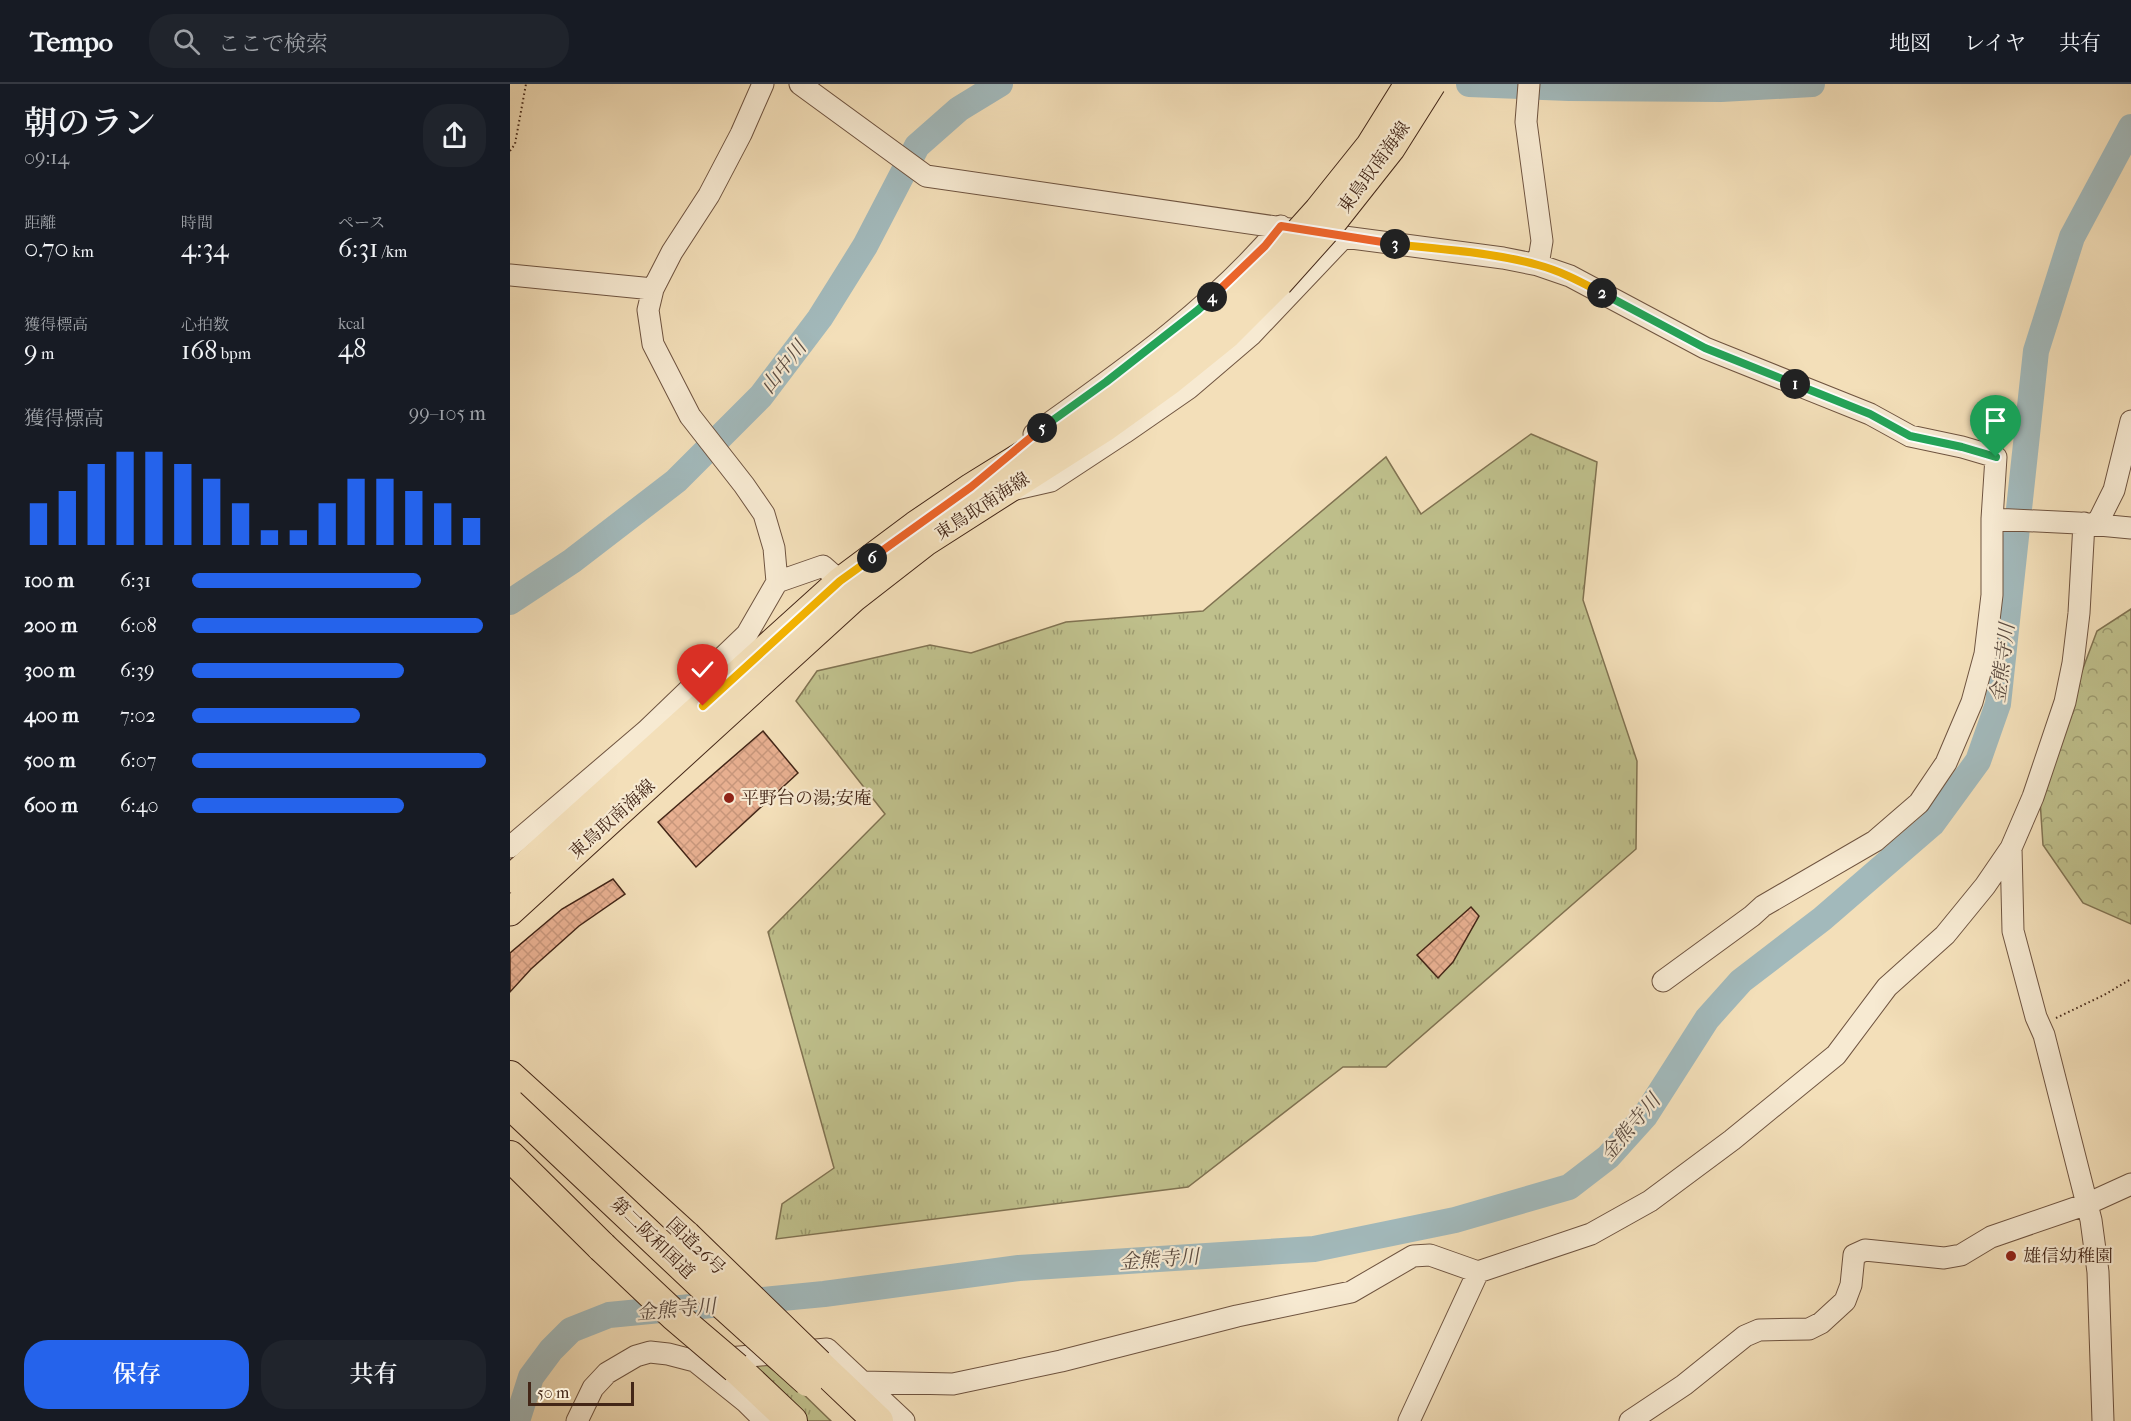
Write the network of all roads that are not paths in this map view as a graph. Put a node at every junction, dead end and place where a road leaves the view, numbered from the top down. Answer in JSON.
{"nodes":[{"id":1,"x":763,"y":84,"type":"edge"},
{"id":2,"x":800,"y":84,"type":"edge"},
{"id":3,"x":1408,"y":84,"type":"edge"},
{"id":4,"x":1432,"y":84,"type":"edge"},
{"id":5,"x":1529,"y":84,"type":"edge"},
{"id":6,"x":1281,"y":226,"type":"junction"},
{"id":7,"x":1344,"y":237,"type":"junction"},
{"id":8,"x":1538,"y":265,"type":"junction"},
{"id":9,"x":510,"y":275,"type":"edge"},
{"id":10,"x":1272,"y":276,"type":"junction"},
{"id":11,"x":653,"y":289,"type":"junction"},
{"id":12,"x":2131,"y":421,"type":"edge"},
{"id":13,"x":971,"y":487,"type":"junction"},
{"id":14,"x":1002,"y":493,"type":"junction"},
{"id":15,"x":1997,"y":519,"type":"junction"},
{"id":16,"x":2086,"y":523,"type":"junction"},
{"id":17,"x":2131,"y":528,"type":"edge"},
{"id":18,"x":840,"y":581,"type":"junction"},
{"id":19,"x":777,"y":582,"type":"junction"},
{"id":20,"x":510,"y":848,"type":"edge"},
{"id":21,"x":2011,"y":848,"type":"junction"},
{"id":22,"x":510,"y":879,"type":"edge"},
{"id":23,"x":510,"y":912,"type":"edge"},
{"id":24,"x":1663,"y":981,"type":"dead end"},
{"id":25,"x":510,"y":1076,"type":"edge"},
{"id":26,"x":510,"y":1104,"type":"edge"},
{"id":27,"x":515,"y":1167,"type":"edge"},
{"id":28,"x":2131,"y":1184,"type":"edge"},
{"id":29,"x":2087,"y":1204,"type":"junction"},
{"id":30,"x":1478,"y":1272,"type":"junction"},
{"id":31,"x":695,"y":1361,"type":"junction"},
{"id":32,"x":813,"y":1372,"type":"junction"},
{"id":33,"x":863,"y":1382,"type":"junction"},
{"id":34,"x":577,"y":1421,"type":"edge"},
{"id":35,"x":765,"y":1421,"type":"edge"},
{"id":36,"x":792,"y":1421,"type":"edge"},
{"id":37,"x":849,"y":1421,"type":"edge"},
{"id":38,"x":878,"y":1421,"type":"edge"},
{"id":39,"x":904,"y":1421,"type":"edge"},
{"id":40,"x":1409,"y":1421,"type":"edge"},
{"id":41,"x":1629,"y":1421,"type":"edge"},
{"id":42,"x":2103,"y":1421,"type":"edge"}],
"edges":[{"from":1,"to":11,"type":"street"},
{"from":2,"to":6,"type":"street"},
{"from":3,"to":10,"type":"main road","name":"東鳥取南海線","bridge":true},
{"from":4,"to":10,"type":"main road","name":"東鳥取南海線","bridge":true},
{"from":5,"to":8,"type":"street"},
{"from":6,"to":7,"type":"street"},
{"from":6,"to":13,"type":"street"},
{"from":7,"to":8,"type":"street"},
{"from":7,"to":14,"type":"street"},
{"from":8,"to":15,"type":"street"},
{"from":9,"to":11,"type":"street"},
{"from":10,"to":13,"type":"main road","name":"東鳥取南海線"},
{"from":10,"to":14,"type":"main road","name":"東鳥取南海線"},
{"from":11,"to":19,"type":"street"},
{"from":12,"to":16,"type":"street"},
{"from":13,"to":18,"type":"main road","name":"東鳥取南海線"},
{"from":14,"to":23,"type":"main road","name":"東鳥取南海線"},
{"from":15,"to":16,"type":"street"},
{"from":15,"to":24,"type":"street"},
{"from":16,"to":17,"type":"street"},
{"from":16,"to":21,"type":"street"},
{"from":18,"to":19,"type":"street"},
{"from":18,"to":22,"type":"main road","name":"東鳥取南海線"},
{"from":19,"to":20,"type":"street"},
{"from":21,"to":29,"type":"street"},
{"from":21,"to":30,"type":"street"},
{"from":25,"to":32,"type":"highway","name":"国道26号","bridge":true},
{"from":26,"to":32,"type":"highway","name":"第二阪和国道","bridge":true},
{"from":27,"to":36,"type":"highway","bridge":true},
{"from":28,"to":29,"type":"street"},
{"from":29,"to":41,"type":"street"},
{"from":29,"to":42,"type":"street"},
{"from":30,"to":33,"type":"street"},
{"from":30,"to":40,"type":"street"},
{"from":31,"to":33,"type":"street"},
{"from":31,"to":34,"type":"street"},
{"from":31,"to":35,"type":"street"},
{"from":32,"to":37,"type":"highway","name":"第二阪和国道"},
{"from":32,"to":38,"type":"highway","name":"国道26号"},
{"from":33,"to":39,"type":"street"}]}
